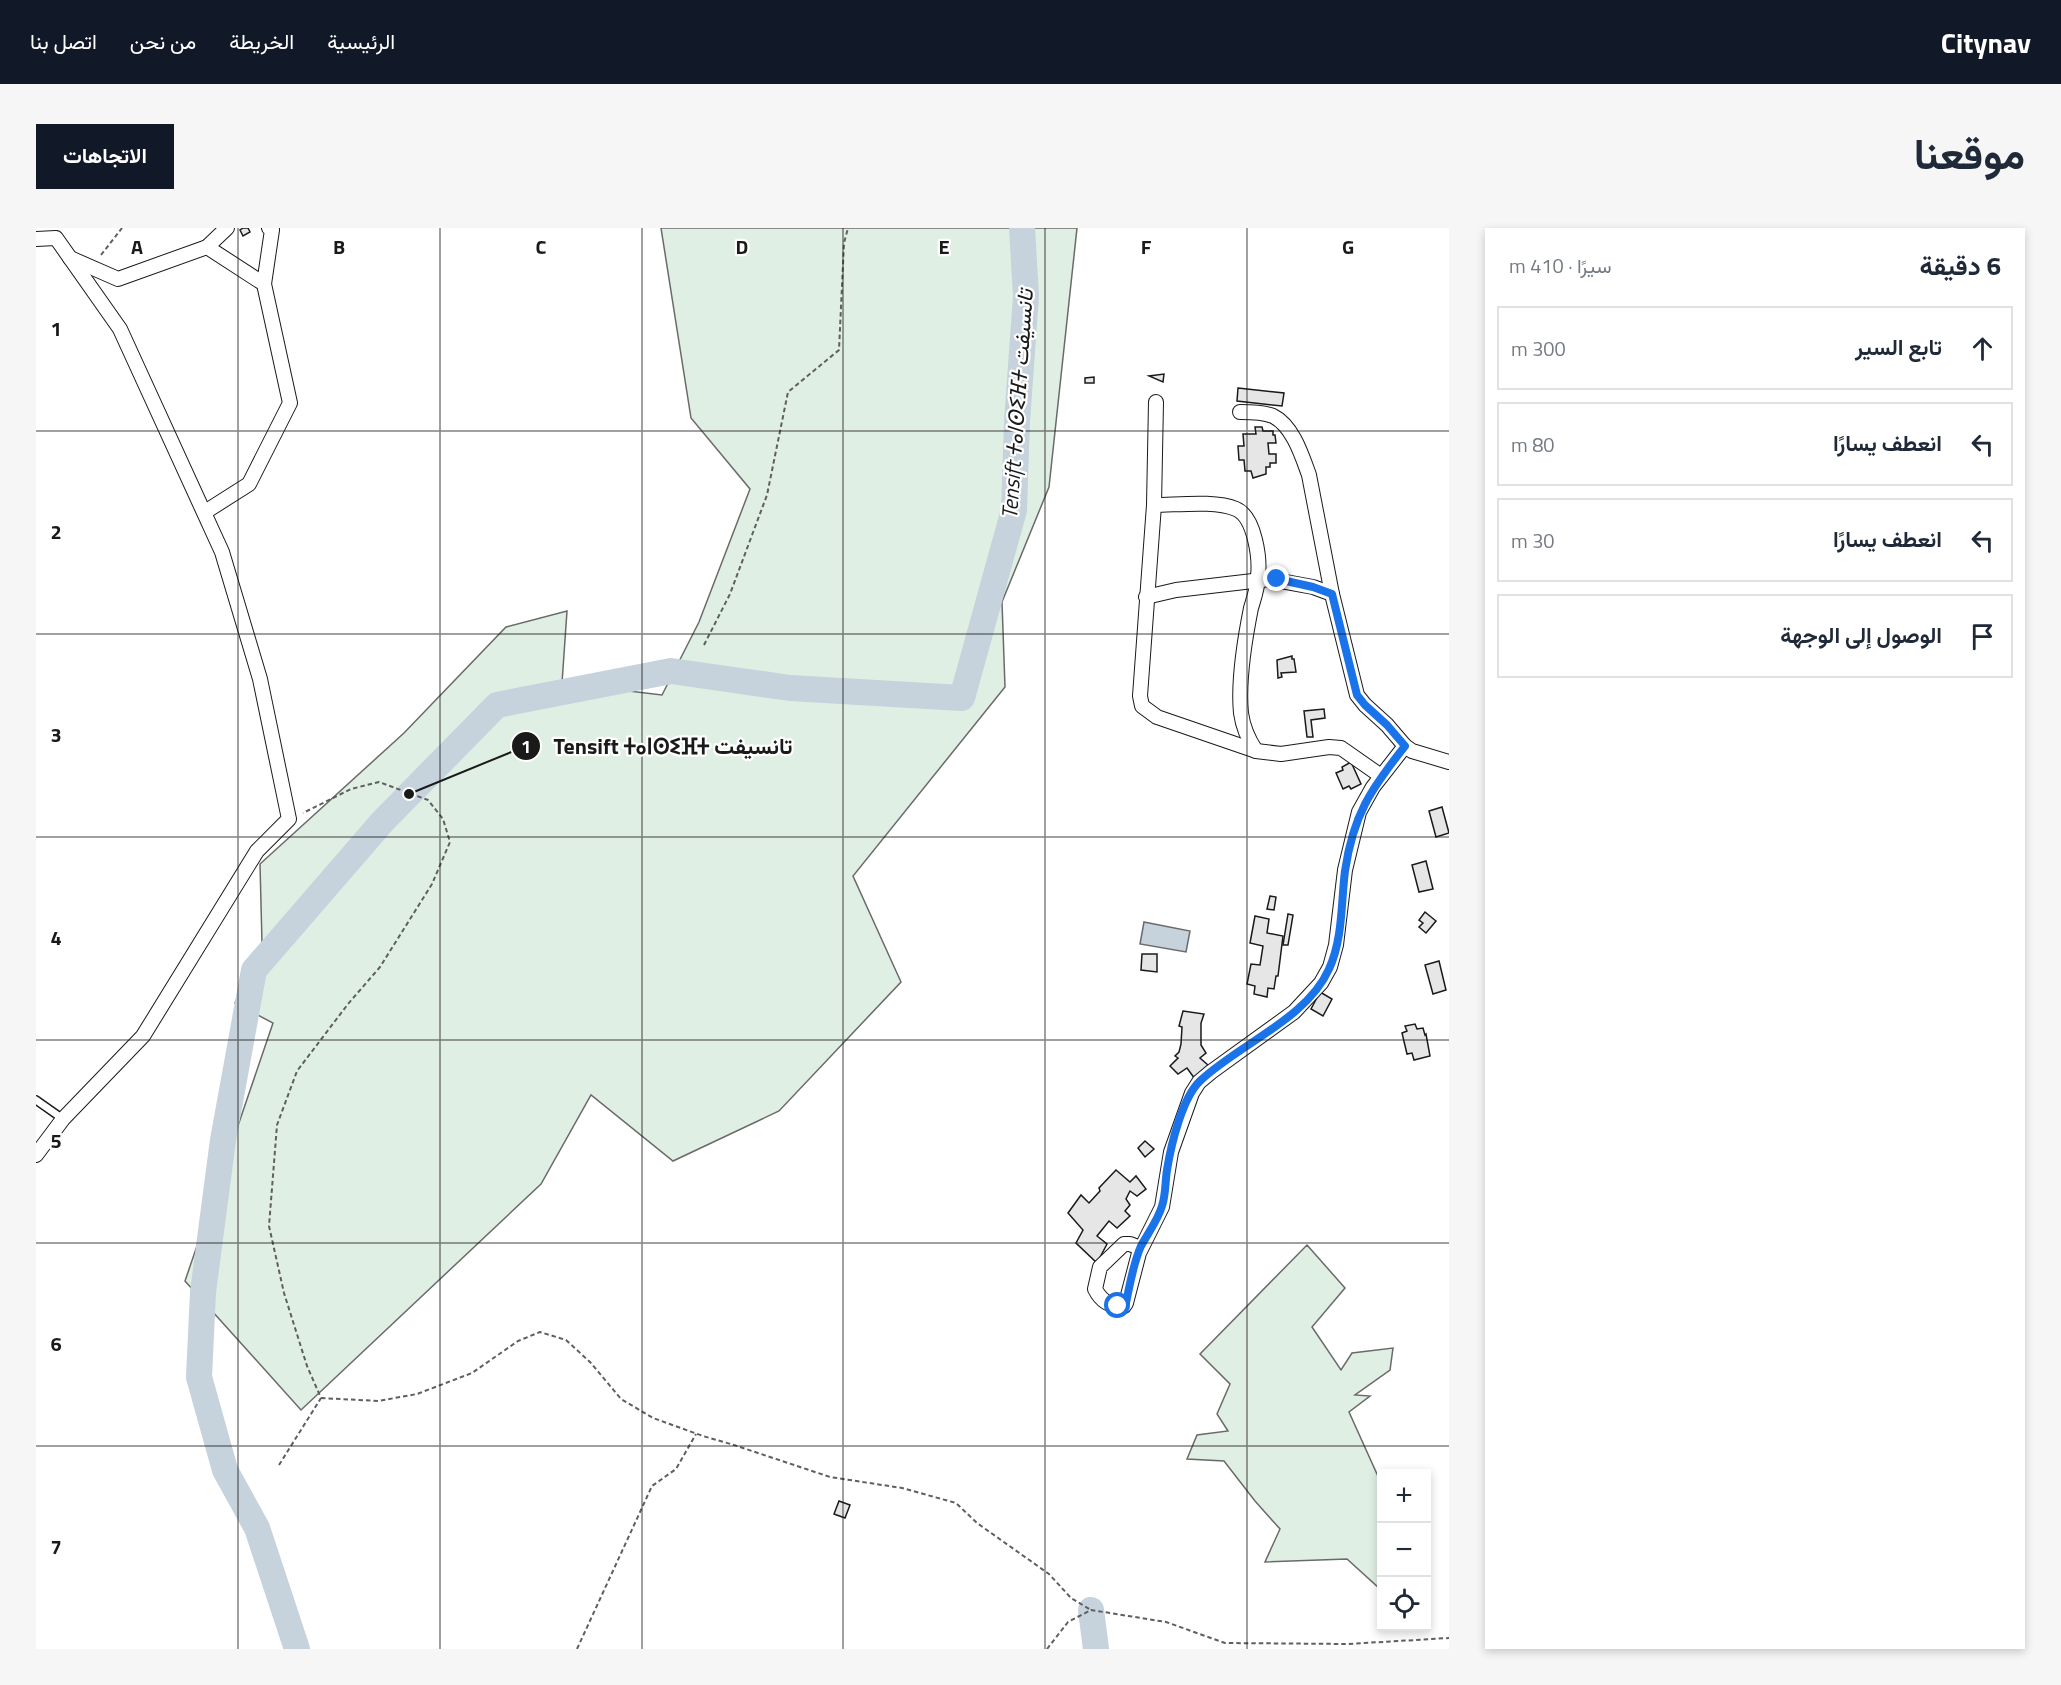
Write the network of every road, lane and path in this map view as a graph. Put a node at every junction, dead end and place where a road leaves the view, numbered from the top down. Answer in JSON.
{"nodes":[{"id":1,"x":122,"y":228,"type":"edge"},
{"id":2,"x":227,"y":228,"type":"edge"},
{"id":3,"x":269,"y":228,"type":"edge"},
{"id":4,"x":848,"y":228,"type":"edge"},
{"id":5,"x":36,"y":239,"type":"edge"},
{"id":6,"x":207,"y":247,"type":"junction"},
{"id":7,"x":70,"y":258,"type":"junction"},
{"id":8,"x":91,"y":267,"type":"junction"},
{"id":9,"x":264,"y":284,"type":"junction"},
{"id":10,"x":1156,"y":402,"type":"dead end"},
{"id":11,"x":1240,"y":412,"type":"dead end"},
{"id":12,"x":1154,"y":506,"type":"junction"},
{"id":13,"x":205,"y":512,"type":"junction"},
{"id":14,"x":1258,"y":579,"type":"junction"},
{"id":15,"x":1332,"y":594,"type":"junction"},
{"id":16,"x":1146,"y":597,"type":"junction"},
{"id":17,"x":705,"y":645,"type":"dead end"},
{"id":18,"x":1405,"y":746,"type":"junction"},
{"id":19,"x":1256,"y":751,"type":"junction"},
{"id":20,"x":1449,"y":762,"type":"edge"},
{"id":21,"x":1381,"y":777,"type":"junction"},
{"id":22,"x":289,"y":819,"type":"junction"},
{"id":23,"x":36,"y":1100,"type":"edge"},
{"id":24,"x":63,"y":1119,"type":"junction"},
{"id":25,"x":36,"y":1155,"type":"edge"},
{"id":26,"x":1140,"y":1248,"type":"junction"},
{"id":27,"x":321,"y":1398,"type":"junction"},
{"id":28,"x":696,"y":1434,"type":"junction"},
{"id":29,"x":279,"y":1464,"type":"dead end"},
{"id":30,"x":1091,"y":1610,"type":"junction"},
{"id":31,"x":1449,"y":1638,"type":"edge"},
{"id":32,"x":577,"y":1649,"type":"edge"},
{"id":33,"x":1047,"y":1649,"type":"edge"}],
"edges":[{"from":1,"to":8,"type":"path"},
{"from":2,"to":6,"type":"street"},
{"from":3,"to":9,"type":"street"},
{"from":4,"to":17,"type":"path"},
{"from":5,"to":7,"type":"street"},
{"from":6,"to":8,"type":"street"},
{"from":6,"to":9,"type":"street"},
{"from":7,"to":8,"type":"street"},
{"from":7,"to":13,"type":"street"},
{"from":9,"to":13,"type":"street"},
{"from":10,"to":12,"type":"street"},
{"from":11,"to":15,"type":"street"},
{"from":12,"to":14,"type":"street"},
{"from":12,"to":16,"type":"street"},
{"from":13,"to":22,"type":"street"},
{"from":14,"to":15,"type":"street"},
{"from":14,"to":16,"type":"street"},
{"from":14,"to":19,"type":"street"},
{"from":15,"to":18,"type":"street"},
{"from":16,"to":19,"type":"street"},
{"from":18,"to":20,"type":"street"},
{"from":18,"to":21,"type":"street"},
{"from":19,"to":21,"type":"street"},
{"from":21,"to":26,"type":"street"},
{"from":22,"to":24,"type":"street"},
{"from":22,"to":27,"type":"path"},
{"from":23,"to":24,"type":"lane"},
{"from":24,"to":25,"type":"street"},
{"from":26,"to":26,"type":"street"},
{"from":27,"to":28,"type":"path"},
{"from":27,"to":29,"type":"path"},
{"from":28,"to":30,"type":"path"},
{"from":28,"to":32,"type":"path"},
{"from":30,"to":31,"type":"path"},
{"from":30,"to":33,"type":"path"}]}
